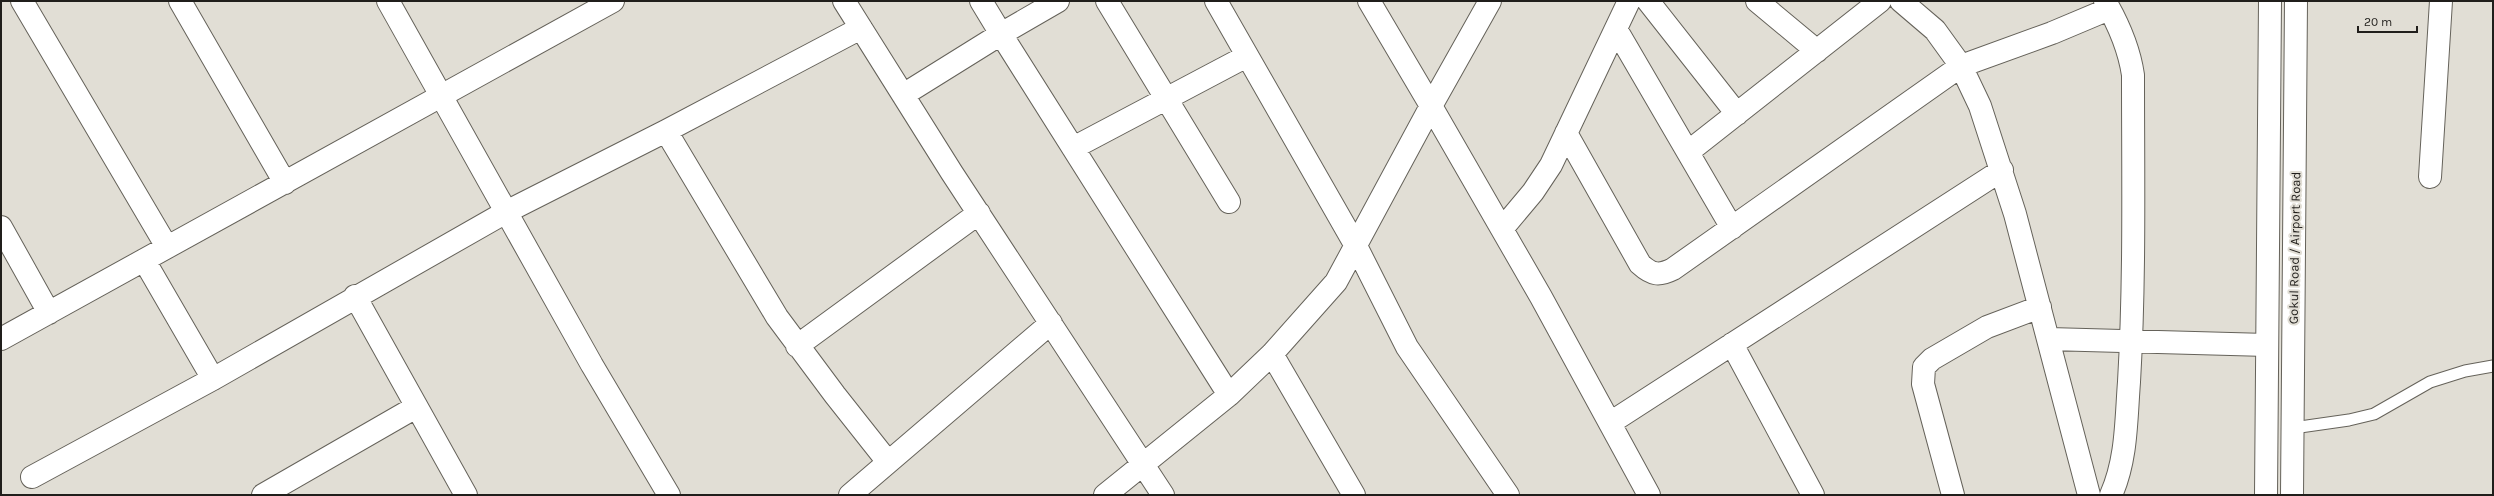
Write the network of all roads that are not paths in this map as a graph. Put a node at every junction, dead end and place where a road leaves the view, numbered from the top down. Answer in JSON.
{"nodes":[{"id":1,"x":22,"y":1,"type":"edge"},
{"id":2,"x":180,"y":1,"type":"edge"},
{"id":3,"x":388,"y":1,"type":"edge"},
{"id":4,"x":844,"y":1,"type":"edge"},
{"id":5,"x":981,"y":1,"type":"edge"},
{"id":6,"x":1058,"y":1,"type":"edge"},
{"id":7,"x":1107,"y":1,"type":"edge"},
{"id":8,"x":1216,"y":1,"type":"edge"},
{"id":9,"x":1369,"y":1,"type":"edge"},
{"id":10,"x":1490,"y":1,"type":"edge"},
{"id":11,"x":1629,"y":1,"type":"edge"},
{"id":12,"x":1648,"y":1,"type":"edge"},
{"id":13,"x":1757,"y":1,"type":"edge"},
{"id":14,"x":1880,"y":1,"type":"edge"},
{"id":15,"x":1901,"y":1,"type":"edge"},
{"id":16,"x":2270,"y":1,"type":"edge"},
{"id":17,"x":2296,"y":1,"type":"edge"},
{"id":18,"x":2441,"y":1,"type":"edge"},
{"id":19,"x":607,"y":2,"type":"edge"},
{"id":20,"x":2107,"y":5,"type":"edge"},
{"id":21,"x":860,"y":28,"type":"junction"},
{"id":22,"x":1616,"y":29,"type":"junction"},
{"id":23,"x":1001,"y":34,"type":"junction"},
{"id":24,"x":1817,"y":51,"type":"junction"},
{"id":25,"x":1247,"y":56,"type":"junction"},
{"id":26,"x":1961,"y":66,"type":"junction"},
{"id":27,"x":903,"y":95,"type":"junction"},
{"id":28,"x":441,"y":97,"type":"junction"},
{"id":29,"x":1166,"y":99,"type":"junction"},
{"id":30,"x":1432,"y":106,"type":"junction"},
{"id":31,"x":1737,"y":114,"type":"junction"},
{"id":32,"x":666,"y":131,"type":"junction"},
{"id":33,"x":1566,"y":133,"type":"junction"},
{"id":34,"x":1073,"y":148,"type":"junction"},
{"id":35,"x":1688,"y":152,"type":"junction"},
{"id":36,"x":2002,"y":170,"type":"junction"},
{"id":37,"x":2430,"y":177,"type":"dead end"},
{"id":38,"x":285,"y":183,"type":"junction"},
{"id":39,"x":1229,"y":202,"type":"dead end"},
{"id":40,"x":506,"y":212,"type":"junction"},
{"id":41,"x":979,"y":213,"type":"junction"},
{"id":42,"x":1,"y":227,"type":"edge"},
{"id":43,"x":1732,"y":228,"type":"junction"},
{"id":44,"x":1502,"y":229,"type":"junction"},
{"id":45,"x":1356,"y":246,"type":"junction"},
{"id":46,"x":167,"y":247,"type":"junction"},
{"id":47,"x":144,"y":260,"type":"junction"},
{"id":48,"x":355,"y":296,"type":"junction"},
{"id":49,"x":2040,"y":307,"type":"junction"},
{"id":50,"x":49,"y":313,"type":"junction"},
{"id":51,"x":1051,"y":323,"type":"junction"},
{"id":52,"x":1,"y":339,"type":"edge"},
{"id":53,"x":2049,"y":339,"type":"junction"},
{"id":54,"x":2131,"y":341,"type":"junction"},
{"id":55,"x":1732,"y":344,"type":"junction"},
{"id":56,"x":2267,"y":344,"type":"junction"},
{"id":57,"x":797,"y":346,"type":"junction"},
{"id":58,"x":1272,"y":354,"type":"junction"},
{"id":59,"x":2493,"y":366,"type":"edge"},
{"id":60,"x":213,"y":379,"type":"junction"},
{"id":61,"x":1229,"y":395,"type":"junction"},
{"id":62,"x":416,"y":407,"type":"junction"},
{"id":63,"x":1610,"y":423,"type":"junction"},
{"id":64,"x":2292,"y":428,"type":"junction"},
{"id":65,"x":888,"y":462,"type":"junction"},
{"id":66,"x":1143,"y":463,"type":"junction"},
{"id":67,"x":32,"y":477,"type":"dead end"},
{"id":68,"x":263,"y":495,"type":"edge"},
{"id":69,"x":466,"y":495,"type":"edge"},
{"id":70,"x":669,"y":495,"type":"edge"},
{"id":71,"x":850,"y":495,"type":"edge"},
{"id":72,"x":1106,"y":495,"type":"edge"},
{"id":73,"x":1163,"y":495,"type":"edge"},
{"id":74,"x":1354,"y":495,"type":"edge"},
{"id":75,"x":1508,"y":495,"type":"edge"},
{"id":76,"x":1649,"y":495,"type":"edge"},
{"id":77,"x":1813,"y":495,"type":"edge"},
{"id":78,"x":1953,"y":495,"type":"edge"},
{"id":79,"x":2089,"y":495,"type":"edge"},
{"id":80,"x":2111,"y":495,"type":"edge"},
{"id":81,"x":2266,"y":495,"type":"edge"},
{"id":82,"x":2292,"y":495,"type":"edge"}],
"edges":[{"from":1,"to":46,"type":"street"},
{"from":2,"to":38,"type":"street"},
{"from":3,"to":28,"type":"street"},
{"from":4,"to":21,"type":"street"},
{"from":5,"to":23,"type":"street"},
{"from":6,"to":23,"type":"street"},
{"from":7,"to":29,"type":"street"},
{"from":8,"to":25,"type":"street"},
{"from":9,"to":30,"type":"street"},
{"from":10,"to":30,"type":"street"},
{"from":11,"to":22,"type":"street"},
{"from":12,"to":31,"type":"street"},
{"from":13,"to":24,"type":"street"},
{"from":14,"to":24,"type":"street"},
{"from":15,"to":26,"type":"street"},
{"from":16,"to":56,"type":"street"},
{"from":17,"to":64,"type":"street","name":"Gokul Road / Airport Road"},
{"from":18,"to":37,"type":"street"},
{"from":19,"to":28,"type":"street"},
{"from":20,"to":26,"type":"street"},
{"from":20,"to":54,"type":"street"},
{"from":21,"to":27,"type":"street"},
{"from":21,"to":32,"type":"street"},
{"from":22,"to":33,"type":"street"},
{"from":22,"to":35,"type":"street"},
{"from":23,"to":27,"type":"street"},
{"from":23,"to":34,"type":"street"},
{"from":24,"to":31,"type":"street"},
{"from":25,"to":29,"type":"street"},
{"from":25,"to":45,"type":"street"},
{"from":26,"to":36,"type":"street"},
{"from":26,"to":43,"type":"street"},
{"from":27,"to":41,"type":"street"},
{"from":28,"to":38,"type":"street"},
{"from":28,"to":40,"type":"street"},
{"from":29,"to":34,"type":"street"},
{"from":29,"to":39,"type":"street"},
{"from":30,"to":44,"type":"street"},
{"from":30,"to":45,"type":"street"},
{"from":31,"to":35,"type":"street"},
{"from":32,"to":40,"type":"street"},
{"from":32,"to":57,"type":"street"},
{"from":33,"to":43,"type":"street"},
{"from":33,"to":44,"type":"street"},
{"from":34,"to":61,"type":"street"},
{"from":35,"to":43,"type":"street"},
{"from":36,"to":49,"type":"street"},
{"from":36,"to":55,"type":"street"},
{"from":38,"to":46,"type":"street"},
{"from":40,"to":48,"type":"street"},
{"from":40,"to":70,"type":"street"},
{"from":41,"to":51,"type":"street"},
{"from":41,"to":57,"type":"street"},
{"from":42,"to":50,"type":"street"},
{"from":44,"to":63,"type":"street"},
{"from":45,"to":58,"type":"street"},
{"from":45,"to":75,"type":"street"},
{"from":46,"to":47,"type":"street"},
{"from":47,"to":50,"type":"street"},
{"from":47,"to":60,"type":"street"},
{"from":48,"to":60,"type":"street"},
{"from":48,"to":62,"type":"street"},
{"from":49,"to":53,"type":"street"},
{"from":49,"to":78,"type":"street"},
{"from":50,"to":52,"type":"street"},
{"from":51,"to":65,"type":"street"},
{"from":51,"to":66,"type":"street"},
{"from":53,"to":54,"type":"street"},
{"from":53,"to":79,"type":"street"},
{"from":54,"to":56,"type":"street"},
{"from":54,"to":80,"type":"street"},
{"from":55,"to":63,"type":"street"},
{"from":55,"to":77,"type":"street"},
{"from":56,"to":81,"type":"street"},
{"from":57,"to":65,"type":"street"},
{"from":58,"to":61,"type":"street"},
{"from":58,"to":74,"type":"street"},
{"from":59,"to":64,"type":"lane"},
{"from":60,"to":67,"type":"street"},
{"from":61,"to":66,"type":"street"},
{"from":62,"to":68,"type":"street"},
{"from":62,"to":69,"type":"street"},
{"from":63,"to":76,"type":"street"},
{"from":64,"to":82,"type":"street","name":"Gokul Road / Airport Road"},
{"from":65,"to":71,"type":"street"},
{"from":66,"to":72,"type":"street"},
{"from":66,"to":73,"type":"street"}]}
